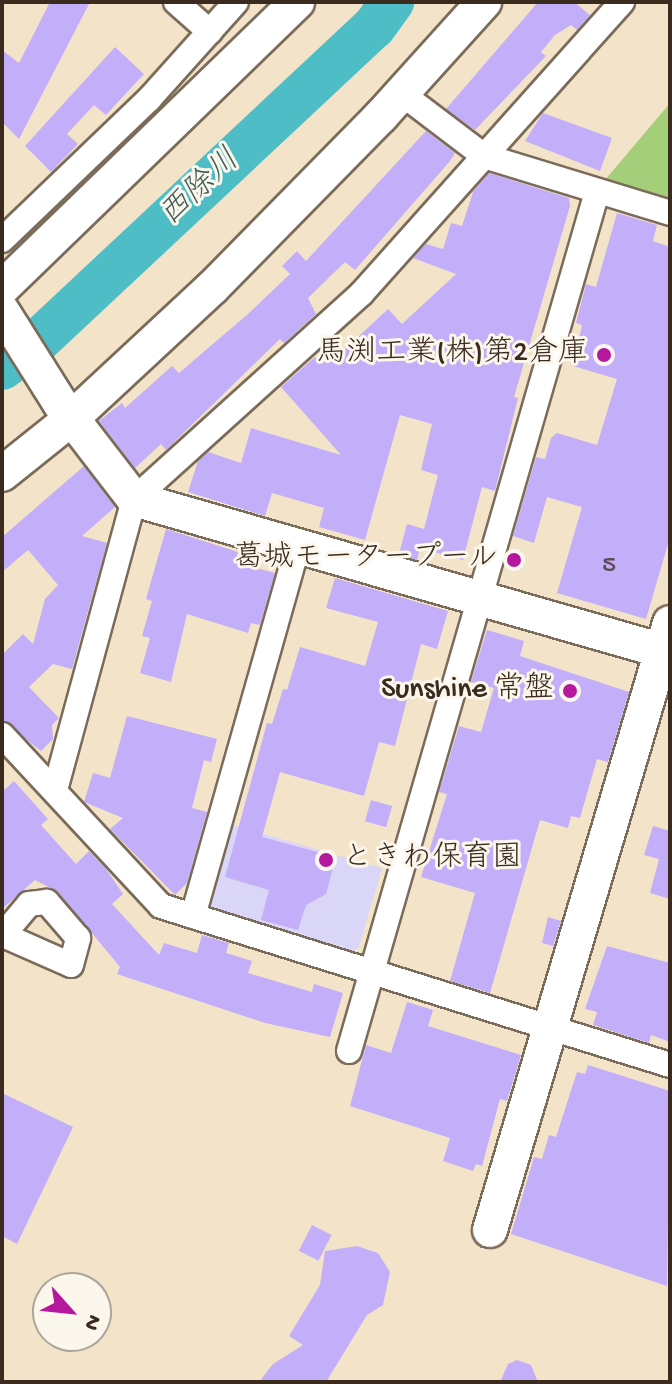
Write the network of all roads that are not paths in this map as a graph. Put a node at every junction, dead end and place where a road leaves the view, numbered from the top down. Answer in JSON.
{"nodes":[{"id":1,"x":176,"y":2,"type":"edge"},
{"id":2,"x":236,"y":2,"type":"edge"},
{"id":3,"x":297,"y":2,"type":"edge"},
{"id":4,"x":484,"y":2,"type":"edge"},
{"id":5,"x":622,"y":2,"type":"edge"},
{"id":6,"x":210,"y":32,"type":"junction"},
{"id":7,"x":224,"y":76,"type":"junction"},
{"id":8,"x":401,"y":93,"type":"junction"},
{"id":9,"x":484,"y":156,"type":"junction"},
{"id":10,"x":597,"y":192,"type":"junction"},
{"id":11,"x":670,"y":213,"type":"edge"},
{"id":12,"x":3,"y":239,"type":"edge"},
{"id":13,"x":3,"y":304,"type":"edge"},
{"id":14,"x":66,"y":410,"type":"junction"},
{"id":15,"x":2,"y":474,"type":"edge"},
{"id":16,"x":134,"y":499,"type":"junction"},
{"id":17,"x":298,"y":546,"type":"junction"},
{"id":18,"x":480,"y":597,"type":"junction"},
{"id":19,"x":667,"y":642,"type":"edge"},
{"id":20,"x":2,"y":735,"type":"edge"},
{"id":21,"x":55,"y":790,"type":"junction"},
{"id":22,"x":193,"y":916,"type":"junction"},
{"id":23,"x":372,"y":972,"type":"junction"},
{"id":24,"x":551,"y":1028,"type":"junction"},
{"id":25,"x":349,"y":1051,"type":"dead end"},
{"id":26,"x":670,"y":1065,"type":"edge"},
{"id":27,"x":490,"y":1230,"type":"dead end"}],
"edges":[{"from":1,"to":6,"type":"street"},
{"from":2,"to":6,"type":"street"},
{"from":3,"to":7,"type":"street"},
{"from":4,"to":8,"type":"street"},
{"from":5,"to":9,"type":"street"},
{"from":6,"to":12,"type":"street"},
{"from":7,"to":12,"type":"street"},
{"from":7,"to":13,"type":"street"},
{"from":8,"to":9,"type":"street"},
{"from":8,"to":14,"type":"street"},
{"from":9,"to":10,"type":"street"},
{"from":9,"to":16,"type":"street"},
{"from":10,"to":11,"type":"street"},
{"from":10,"to":18,"type":"street"},
{"from":13,"to":14,"type":"street"},
{"from":14,"to":15,"type":"street"},
{"from":14,"to":16,"type":"street"},
{"from":16,"to":17,"type":"street"},
{"from":16,"to":21,"type":"street"},
{"from":17,"to":18,"type":"street"},
{"from":17,"to":22,"type":"street"},
{"from":18,"to":19,"type":"street"},
{"from":18,"to":23,"type":"street"},
{"from":19,"to":24,"type":"street"},
{"from":20,"to":21,"type":"street"},
{"from":21,"to":22,"type":"street"},
{"from":22,"to":23,"type":"street"},
{"from":23,"to":24,"type":"street"},
{"from":23,"to":25,"type":"street"},
{"from":24,"to":26,"type":"street"},
{"from":24,"to":27,"type":"street"}]}
